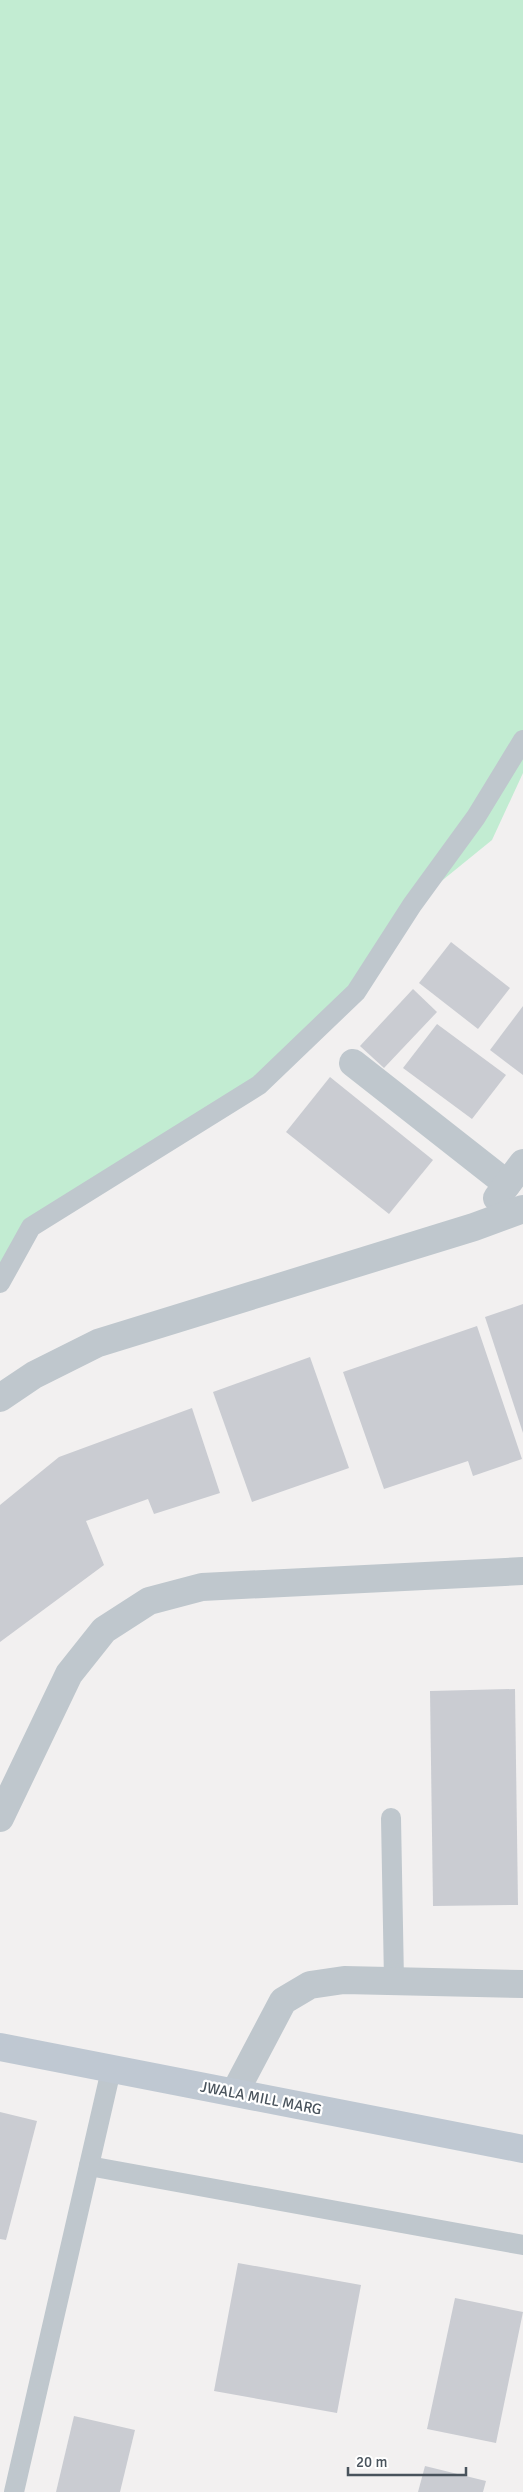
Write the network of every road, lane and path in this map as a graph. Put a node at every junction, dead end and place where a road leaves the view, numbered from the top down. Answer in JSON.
{"nodes":[{"id":1,"x":523,"y":740,"type":"edge"},
{"id":2,"x":353,"y":1063,"type":"dead end"},
{"id":3,"x":523,"y":1163,"type":"edge"},
{"id":4,"x":507,"y":1184,"type":"junction"},
{"id":5,"x":523,"y":1209,"type":"edge"},
{"id":6,"x":474,"y":1226,"type":"junction"},
{"id":7,"x":0,"y":1283,"type":"edge"},
{"id":8,"x":0,"y":1398,"type":"edge"},
{"id":9,"x":523,"y":1571,"type":"edge"},
{"id":10,"x":0,"y":1818,"type":"edge"},
{"id":11,"x":391,"y":1818,"type":"dead end"},
{"id":12,"x":394,"y":1981,"type":"junction"},
{"id":13,"x":523,"y":1984,"type":"edge"},
{"id":14,"x":0,"y":2047,"type":"edge"},
{"id":15,"x":111,"y":2070,"type":"junction"},
{"id":16,"x":235,"y":2092,"type":"junction"},
{"id":17,"x":523,"y":2149,"type":"edge"},
{"id":18,"x":89,"y":2166,"type":"junction"},
{"id":19,"x":523,"y":2245,"type":"edge"},
{"id":20,"x":14,"y":2492,"type":"edge"}],
"edges":[{"from":1,"to":7,"type":"lane"},
{"from":2,"to":4,"type":"street"},
{"from":3,"to":4,"type":"street"},
{"from":4,"to":6,"type":"street"},
{"from":5,"to":6,"type":"street"},
{"from":6,"to":8,"type":"street"},
{"from":9,"to":10,"type":"street"},
{"from":11,"to":12,"type":"lane"},
{"from":12,"to":13,"type":"street"},
{"from":12,"to":16,"type":"street"},
{"from":14,"to":15,"type":"street","name":"JWALA MILL MARG"},
{"from":15,"to":16,"type":"street","name":"JWALA MILL MARG"},
{"from":15,"to":18,"type":"lane"},
{"from":16,"to":17,"type":"street","name":"JWALA MILL MARG"},
{"from":18,"to":19,"type":"lane"},
{"from":18,"to":20,"type":"lane"}]}
